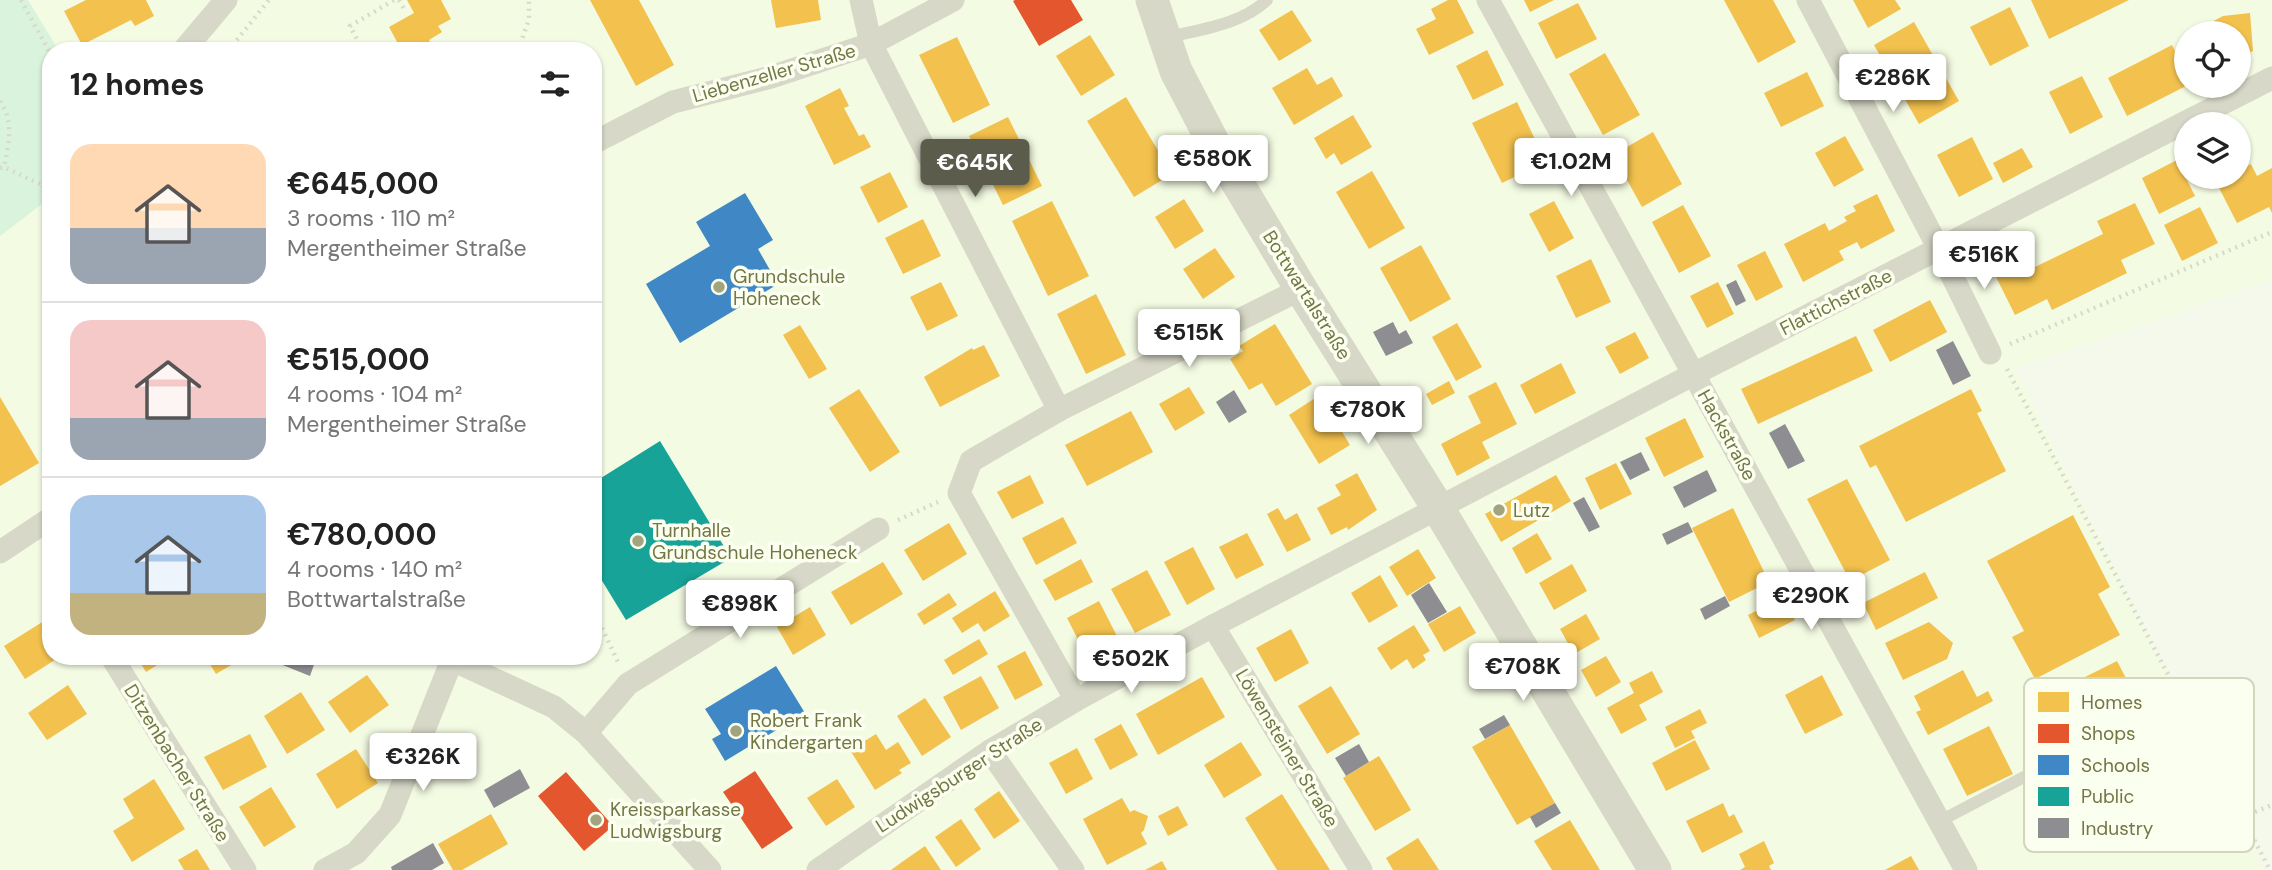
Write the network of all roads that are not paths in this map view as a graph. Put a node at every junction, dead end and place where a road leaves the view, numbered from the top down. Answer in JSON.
{"nodes":[{"id":1,"x":226,"y":0,"type":"edge"},
{"id":2,"x":861,"y":0,"type":"edge"},
{"id":3,"x":953,"y":0,"type":"edge"},
{"id":4,"x":1153,"y":0,"type":"edge"},
{"id":5,"x":1267,"y":0,"type":"edge"},
{"id":6,"x":1488,"y":0,"type":"edge"},
{"id":7,"x":1808,"y":0,"type":"edge"},
{"id":8,"x":1165,"y":38,"type":"junction"},
{"id":9,"x":191,"y":42,"type":"edge"},
{"id":10,"x":872,"y":44,"type":"junction"},
{"id":11,"x":2272,"y":78,"type":"edge"},
{"id":12,"x":602,"y":138,"type":"edge"},
{"id":13,"x":1939,"y":249,"type":"junction"},
{"id":14,"x":1301,"y":289,"type":"junction"},
{"id":15,"x":1990,"y":352,"type":"road end"},
{"id":16,"x":1694,"y":374,"type":"junction"},
{"id":17,"x":1059,"y":410,"type":"junction"},
{"id":18,"x":1438,"y":508,"type":"junction"},
{"id":19,"x":42,"y":524,"type":"edge"},
{"id":20,"x":877,"y":528,"type":"road end"},
{"id":21,"x":0,"y":552,"type":"edge"},
{"id":22,"x":1213,"y":626,"type":"junction"},
{"id":23,"x":117,"y":665,"type":"edge"},
{"id":24,"x":445,"y":665,"type":"edge"},
{"id":25,"x":463,"y":665,"type":"edge"},
{"id":26,"x":1076,"y":700,"type":"junction"},
{"id":27,"x":586,"y":733,"type":"junction"},
{"id":28,"x":990,"y":751,"type":"junction"},
{"id":29,"x":2024,"y":777,"type":"edge"},
{"id":30,"x":1940,"y":821,"type":"junction"},
{"id":31,"x":245,"y":870,"type":"edge"},
{"id":32,"x":325,"y":870,"type":"edge"},
{"id":33,"x":710,"y":870,"type":"edge"},
{"id":34,"x":818,"y":870,"type":"edge"},
{"id":35,"x":1073,"y":870,"type":"edge"},
{"id":36,"x":1361,"y":870,"type":"edge"},
{"id":37,"x":1655,"y":870,"type":"edge"},
{"id":38,"x":1966,"y":870,"type":"edge"}],
"edges":[{"from":1,"to":9,"type":"street"},
{"from":2,"to":10,"type":"street"},
{"from":3,"to":10,"type":"street","name":"Liebenzeller Straße"},
{"from":4,"to":8,"type":"main road","name":"Bottwartalstraße"},
{"from":5,"to":8,"type":"lane"},
{"from":6,"to":16,"type":"street","name":"Hackstraße"},
{"from":7,"to":13,"type":"street"},
{"from":8,"to":14,"type":"main road","name":"Bottwartalstraße"},
{"from":10,"to":12,"type":"street","name":"Liebenzeller Straße"},
{"from":10,"to":17,"type":"street"},
{"from":11,"to":13,"type":"street","name":"Flattichstraße"},
{"from":13,"to":15,"type":"street"},
{"from":13,"to":16,"type":"street","name":"Flattichstraße"},
{"from":14,"to":17,"type":"street"},
{"from":14,"to":18,"type":"main road","name":"Bottwartalstraße"},
{"from":16,"to":18,"type":"street","name":"Flattichstraße"},
{"from":16,"to":30,"type":"street","name":"Hackstraße"},
{"from":17,"to":26,"type":"street"},
{"from":18,"to":22,"type":"street","name":"Ludwigsburger Straße"},
{"from":18,"to":37,"type":"main road","name":"Bottwartalstraße"},
{"from":19,"to":21,"type":"street"},
{"from":20,"to":27,"type":"street"},
{"from":22,"to":26,"type":"street","name":"Ludwigsburger Straße"},
{"from":22,"to":36,"type":"street","name":"Löwensteiner Straße"},
{"from":23,"to":31,"type":"street","name":"Ditzenbacher Straße"},
{"from":24,"to":32,"type":"street"},
{"from":25,"to":27,"type":"street"},
{"from":26,"to":28,"type":"street","name":"Ludwigsburger Straße"},
{"from":27,"to":33,"type":"street"},
{"from":28,"to":34,"type":"street","name":"Ludwigsburger Straße"},
{"from":28,"to":35,"type":"street"},
{"from":29,"to":30,"type":"lane"},
{"from":30,"to":38,"type":"street","name":"Hackstraße"}]}
